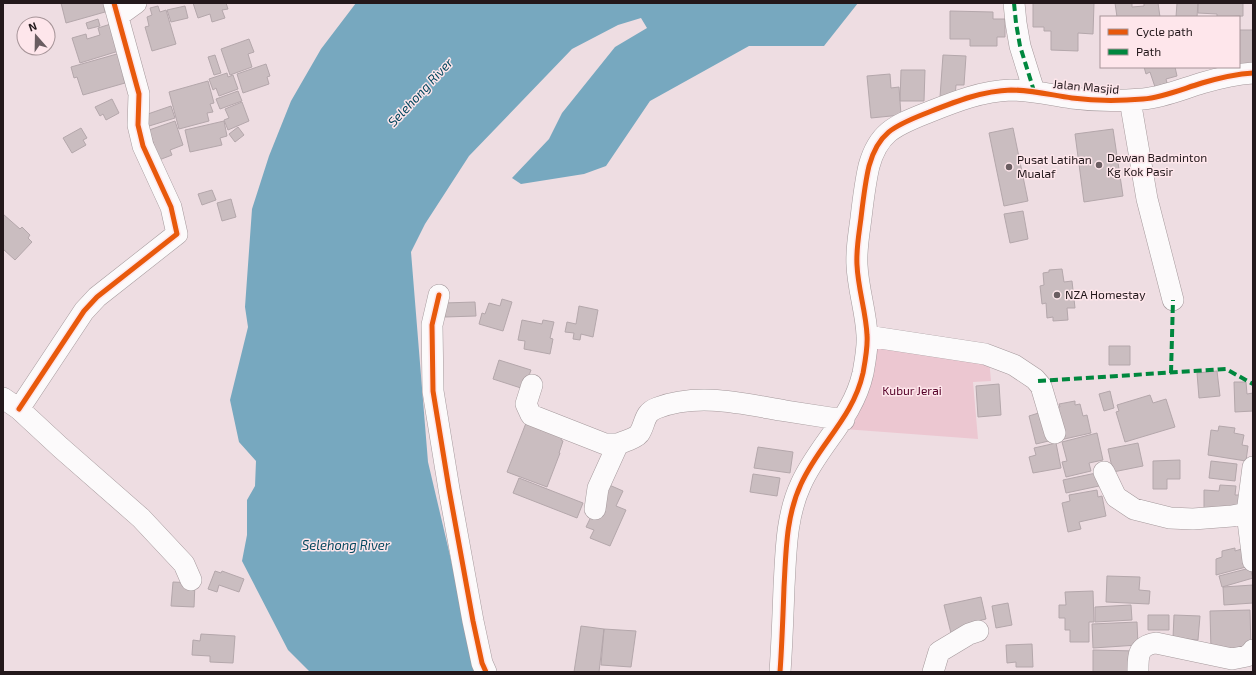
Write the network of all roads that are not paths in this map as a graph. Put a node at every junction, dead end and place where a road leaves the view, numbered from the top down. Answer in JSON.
{"nodes":[{"id":1,"x":136,"y":3,"type":"edge"},
{"id":2,"x":1014,"y":3,"type":"edge"},
{"id":3,"x":116,"y":9,"type":"edge"},
{"id":4,"x":1253,"y":73,"type":"edge"},
{"id":5,"x":1034,"y":91,"type":"junction"},
{"id":6,"x":1130,"y":100,"type":"junction"},
{"id":7,"x":439,"y":295,"type":"dead end"},
{"id":8,"x":1173,"y":300,"type":"dead end"},
{"id":9,"x":867,"y":336,"type":"junction"},
{"id":10,"x":532,"y":384,"type":"dead end"},
{"id":11,"x":11,"y":403,"type":"edge"},
{"id":12,"x":844,"y":420,"type":"junction"},
{"id":13,"x":1055,"y":433,"type":"dead end"},
{"id":14,"x":618,"y":444,"type":"junction"},
{"id":15,"x":1253,"y":467,"type":"edge"},
{"id":16,"x":1104,"y":472,"type":"dead end"},
{"id":17,"x":595,"y":509,"type":"dead end"},
{"id":18,"x":1247,"y":513,"type":"junction"},
{"id":19,"x":1253,"y":561,"type":"edge"},
{"id":20,"x":192,"y":580,"type":"dead end"},
{"id":21,"x":978,"y":631,"type":"dead end"},
{"id":22,"x":1253,"y":650,"type":"edge"},
{"id":23,"x":486,"y":672,"type":"edge"},
{"id":24,"x":780,"y":672,"type":"edge"},
{"id":25,"x":933,"y":672,"type":"edge"},
{"id":26,"x":1138,"y":672,"type":"edge"}],
"edges":[{"from":1,"to":3,"type":"street"},
{"from":2,"to":5,"type":"street"},
{"from":3,"to":11,"type":"street"},
{"from":4,"to":6,"type":"street","name":"Jalan Masjid"},
{"from":5,"to":6,"type":"street","name":"Jalan Masjid"},
{"from":5,"to":9,"type":"street","name":"Jalan Masjid"},
{"from":6,"to":8,"type":"street"},
{"from":7,"to":23,"type":"street"},
{"from":9,"to":12,"type":"street","name":"Jalan Masjid"},
{"from":9,"to":13,"type":"street"},
{"from":10,"to":14,"type":"street"},
{"from":11,"to":20,"type":"street"},
{"from":12,"to":14,"type":"street"},
{"from":12,"to":24,"type":"street","name":"Jalan Masjid"},
{"from":14,"to":17,"type":"street"},
{"from":15,"to":18,"type":"street"},
{"from":16,"to":18,"type":"street"},
{"from":18,"to":19,"type":"street"},
{"from":21,"to":25,"type":"street"},
{"from":22,"to":26,"type":"street"}]}
